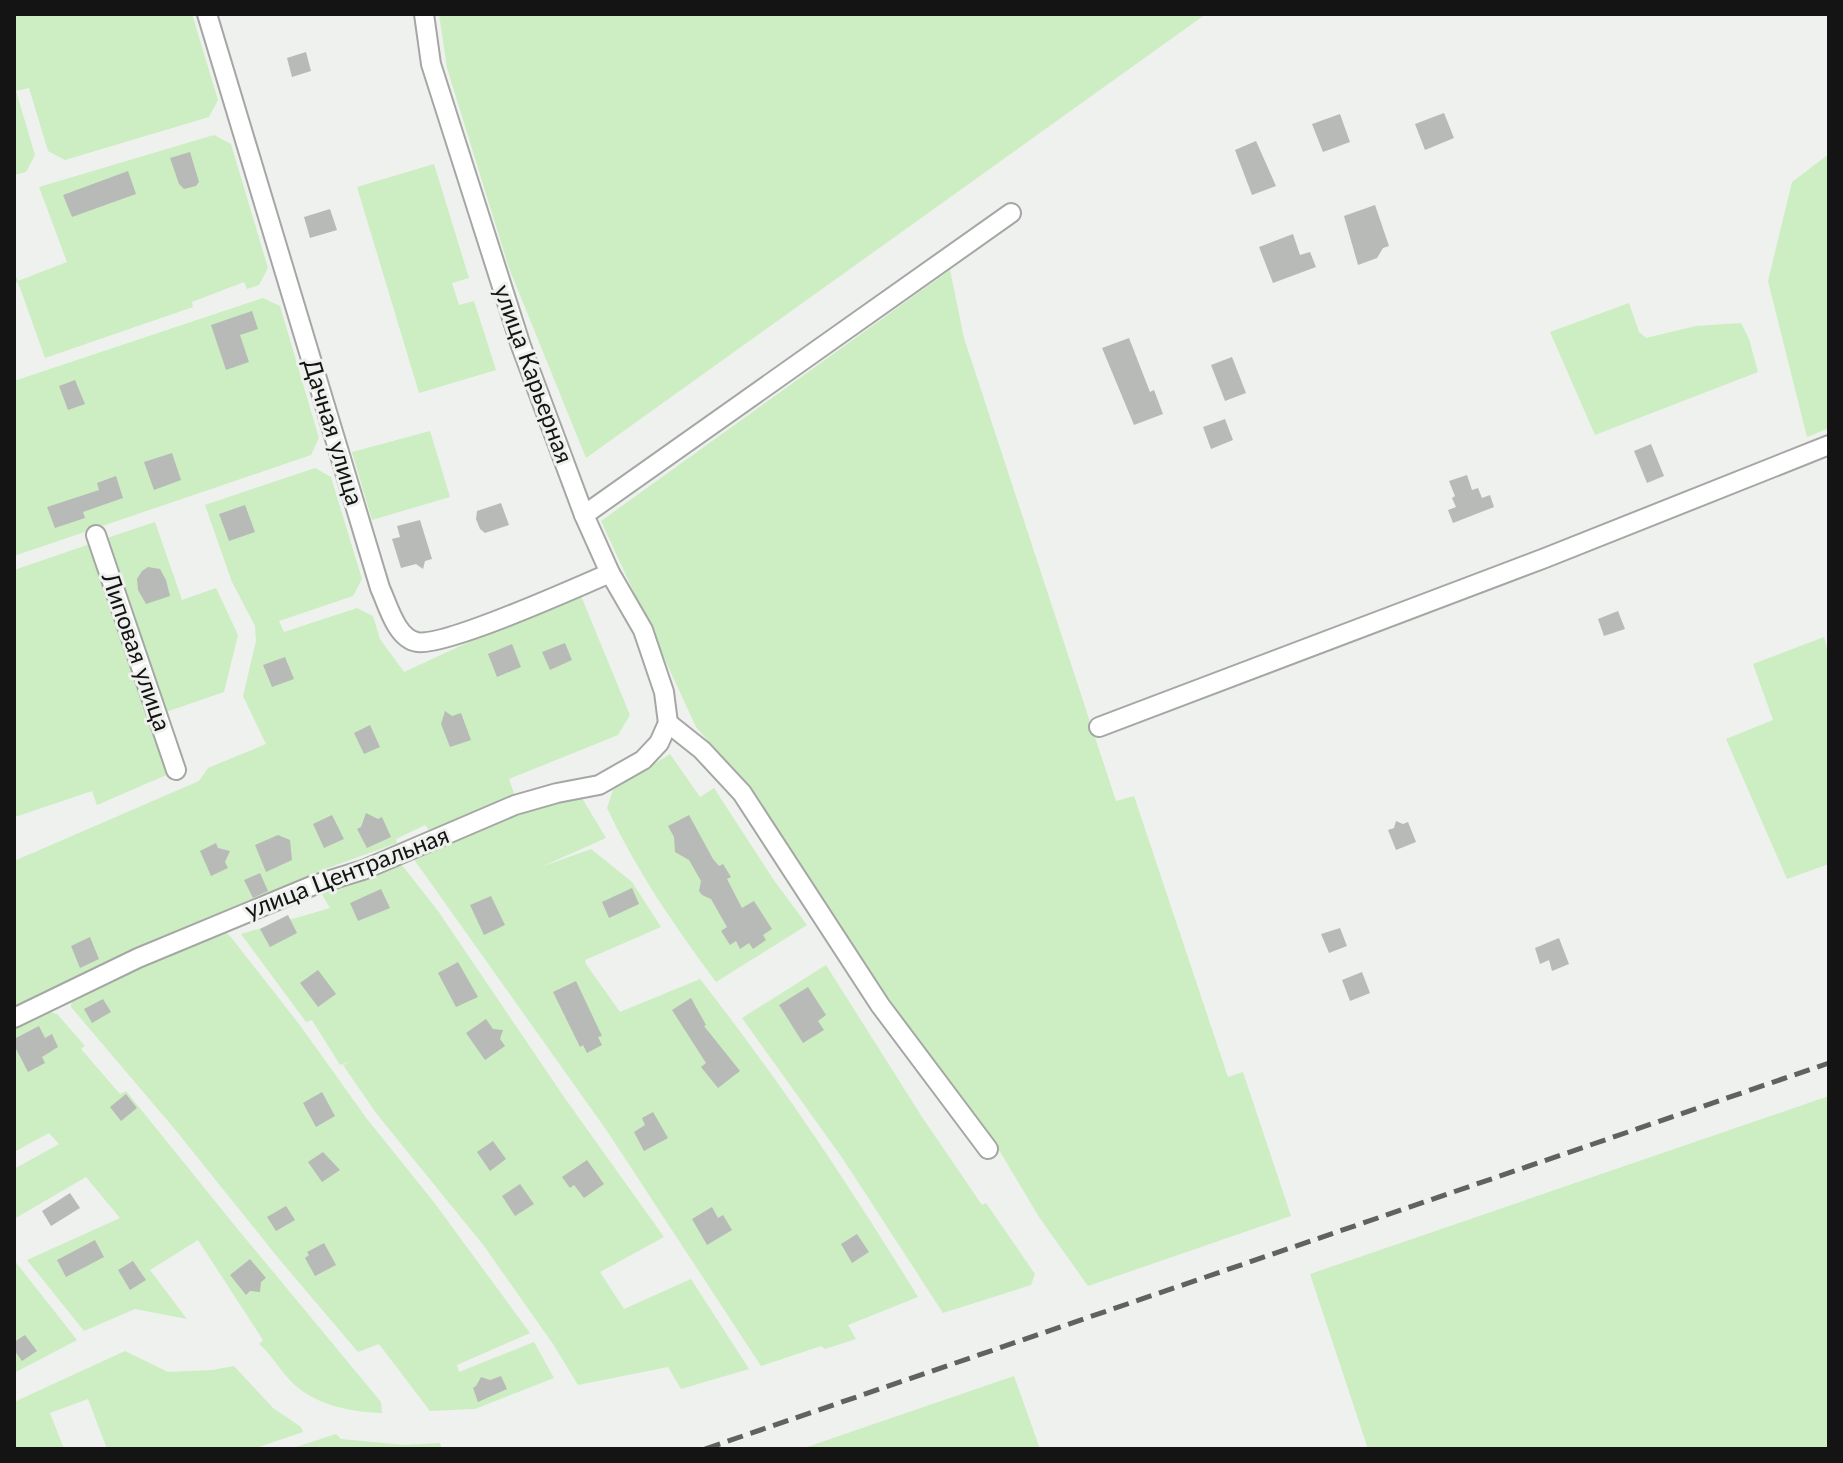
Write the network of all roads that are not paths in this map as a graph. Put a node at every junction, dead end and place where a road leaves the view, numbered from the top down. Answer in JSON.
{"nodes":[{"id":1,"x":207,"y":14,"type":"edge"},
{"id":2,"x":424,"y":14,"type":"edge"},
{"id":3,"x":1011,"y":213,"type":"dead end"},
{"id":4,"x":1829,"y":445,"type":"edge"},
{"id":5,"x":584,"y":515,"type":"junction"},
{"id":6,"x":96,"y":535,"type":"dead end"},
{"id":7,"x":610,"y":573,"type":"junction"},
{"id":8,"x":668,"y":723,"type":"junction"},
{"id":9,"x":1099,"y":727,"type":"dead end"},
{"id":10,"x":176,"y":770,"type":"dead end"},
{"id":11,"x":14,"y":1018,"type":"edge"},
{"id":12,"x":988,"y":1149,"type":"dead end"}],
"edges":[{"from":1,"to":7,"type":"street","name":"Дачная улица"},
{"from":2,"to":5,"type":"street","name":"улица Карьерная"},
{"from":3,"to":5,"type":"street"},
{"from":4,"to":9,"type":"street"},
{"from":5,"to":7,"type":"street","name":"улица Карьерная"},
{"from":6,"to":10,"type":"street","name":"Липовая улица"},
{"from":7,"to":8,"type":"street","name":"улица Карьерная"},
{"from":8,"to":11,"type":"street","name":"улица Центральная"},
{"from":8,"to":12,"type":"street"}]}
